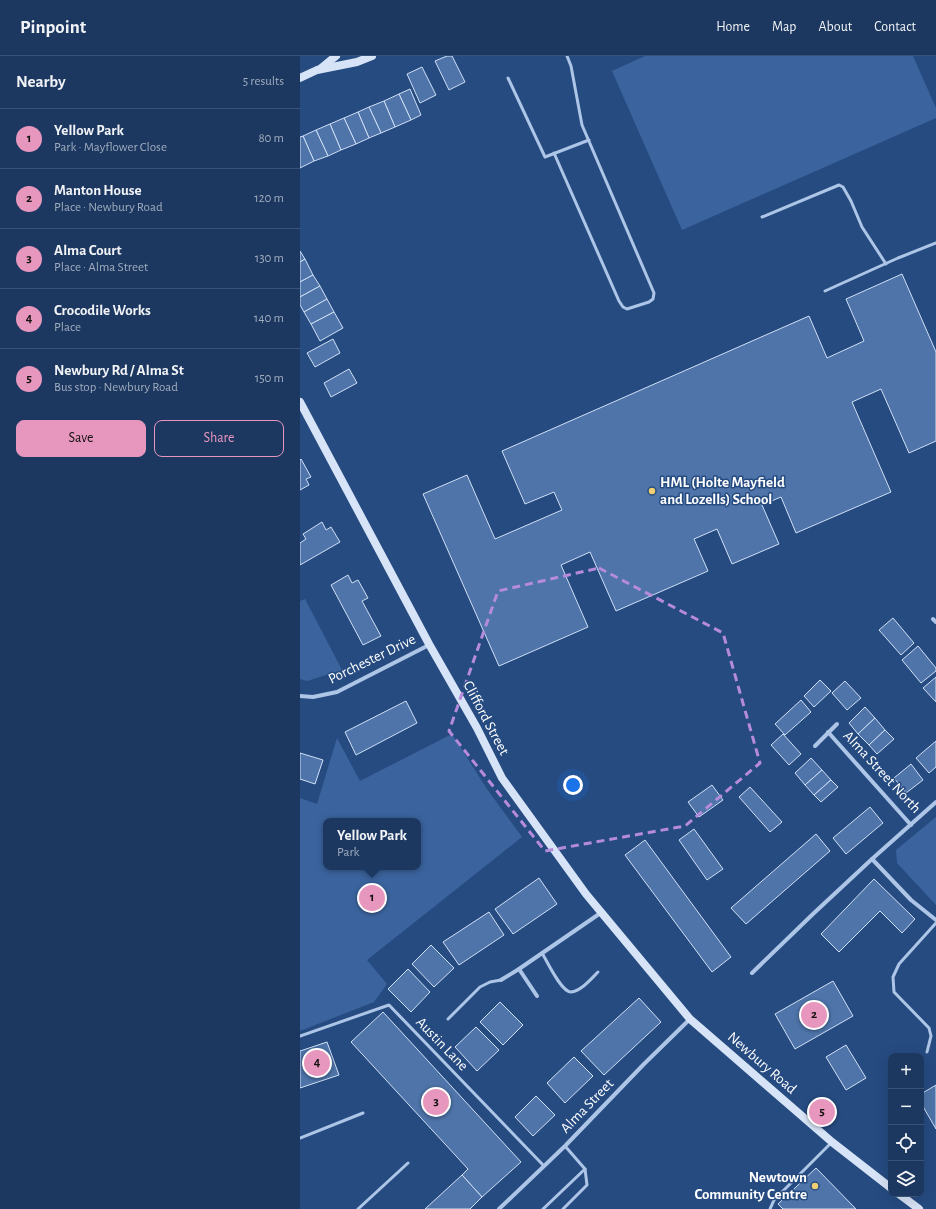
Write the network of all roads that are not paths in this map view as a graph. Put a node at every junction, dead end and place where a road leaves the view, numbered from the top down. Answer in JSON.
{"nodes":[{"id":1,"x":336,"y":56,"type":"edge"},
{"id":2,"x":372,"y":56,"type":"edge"},
{"id":3,"x":567,"y":56,"type":"edge"},
{"id":4,"x":318,"y":70,"type":"junction"},
{"id":5,"x":300,"y":78,"type":"edge"},
{"id":6,"x":508,"y":78,"type":"dead end"},
{"id":7,"x":589,"y":140,"type":"junction"},
{"id":8,"x":554,"y":154,"type":"junction"},
{"id":9,"x":762,"y":217,"type":"dead end"},
{"id":10,"x":936,"y":243,"type":"edge"},
{"id":11,"x":886,"y":264,"type":"junction"},
{"id":12,"x":825,"y":291,"type":"dead end"},
{"id":13,"x":300,"y":402,"type":"edge"},
{"id":14,"x":429,"y":644,"type":"junction"},
{"id":15,"x":300,"y":696,"type":"edge"},
{"id":16,"x":837,"y":724,"type":"dead end"},
{"id":17,"x":828,"y":732,"type":"junction"},
{"id":18,"x":815,"y":746,"type":"dead end"},
{"id":19,"x":936,"y":802,"type":"edge"},
{"id":20,"x":911,"y":825,"type":"junction"},
{"id":21,"x":872,"y":859,"type":"junction"},
{"id":22,"x":602,"y":912,"type":"junction"},
{"id":23,"x":936,"y":920,"type":"edge"},
{"id":24,"x":936,"y":924,"type":"edge"},
{"id":25,"x":542,"y":953,"type":"junction"},
{"id":26,"x":519,"y":969,"type":"junction"},
{"id":27,"x":598,"y":972,"type":"dead end"},
{"id":28,"x":752,"y":973,"type":"dead end"},
{"id":29,"x":501,"y":980,"type":"joint"},
{"id":30,"x":537,"y":996,"type":"dead end"},
{"id":31,"x":448,"y":1019,"type":"dead end"},
{"id":32,"x":690,"y":1019,"type":"junction"},
{"id":33,"x":300,"y":1036,"type":"edge"},
{"id":34,"x":927,"y":1052,"type":"dead end"},
{"id":35,"x":363,"y":1113,"type":"dead end"},
{"id":36,"x":300,"y":1138,"type":"edge"},
{"id":37,"x":832,"y":1142,"type":"junction"},
{"id":38,"x":565,"y":1146,"type":"junction"},
{"id":39,"x":408,"y":1162,"type":"dead end"},
{"id":40,"x":544,"y":1166,"type":"junction"},
{"id":41,"x":585,"y":1169,"type":"junction"},
{"id":42,"x":888,"y":1186,"type":"edge"},
{"id":43,"x":903,"y":1197,"type":"edge"},
{"id":44,"x":358,"y":1209,"type":"edge"},
{"id":45,"x":499,"y":1209,"type":"edge"},
{"id":46,"x":543,"y":1209,"type":"edge"},
{"id":47,"x":562,"y":1209,"type":"edge"},
{"id":48,"x":770,"y":1209,"type":"edge"},
{"id":49,"x":919,"y":1209,"type":"edge"}],
"edges":[{"from":1,"to":4,"type":"main road"},
{"from":2,"to":4,"type":"main road"},
{"from":3,"to":7,"type":"lane"},
{"from":4,"to":5,"type":"main road"},
{"from":6,"to":8,"type":"lane"},
{"from":7,"to":8,"type":"lane"},
{"from":7,"to":8,"type":"lane"},
{"from":9,"to":11,"type":"lane"},
{"from":10,"to":11,"type":"lane"},
{"from":11,"to":12,"type":"lane"},
{"from":13,"to":14,"type":"main road","name":"Clifford Street"},
{"from":14,"to":15,"type":"street","name":"Porchester Drive"},
{"from":14,"to":22,"type":"main road","name":"Clifford Street"},
{"from":16,"to":17,"type":"street","name":"Alma Street North"},
{"from":17,"to":18,"type":"street","name":"Alma Street North"},
{"from":17,"to":20,"type":"street","name":"Alma Street North"},
{"from":19,"to":20,"type":"street","name":"Alma Street North"},
{"from":20,"to":21,"type":"street"},
{"from":21,"to":23,"type":"street"},
{"from":21,"to":28,"type":"street"},
{"from":22,"to":25,"type":"street"},
{"from":22,"to":32,"type":"main road","name":"Clifford Street"},
{"from":24,"to":34,"type":"lane"},
{"from":25,"to":26,"type":"street"},
{"from":25,"to":27,"type":"lane"},
{"from":26,"to":29,"type":"street"},
{"from":26,"to":30,"type":"street"},
{"from":29,"to":31,"type":"lane"},
{"from":32,"to":37,"type":"main road","name":"Newbury Road"},
{"from":32,"to":38,"type":"street","name":"Alma Street"},
{"from":33,"to":40,"type":"lane","name":"Austin Lane"},
{"from":35,"to":36,"type":"lane"},
{"from":37,"to":42,"type":"main road","name":"Newbury Road"},
{"from":37,"to":48,"type":"lane"},
{"from":38,"to":40,"type":"street","name":"Alma Street"},
{"from":38,"to":41,"type":"lane"},
{"from":39,"to":44,"type":"lane"},
{"from":40,"to":45,"type":"street","name":"Alma Street"},
{"from":41,"to":46,"type":"lane"},
{"from":41,"to":47,"type":"lane"},
{"from":43,"to":49,"type":"main road"}]}
